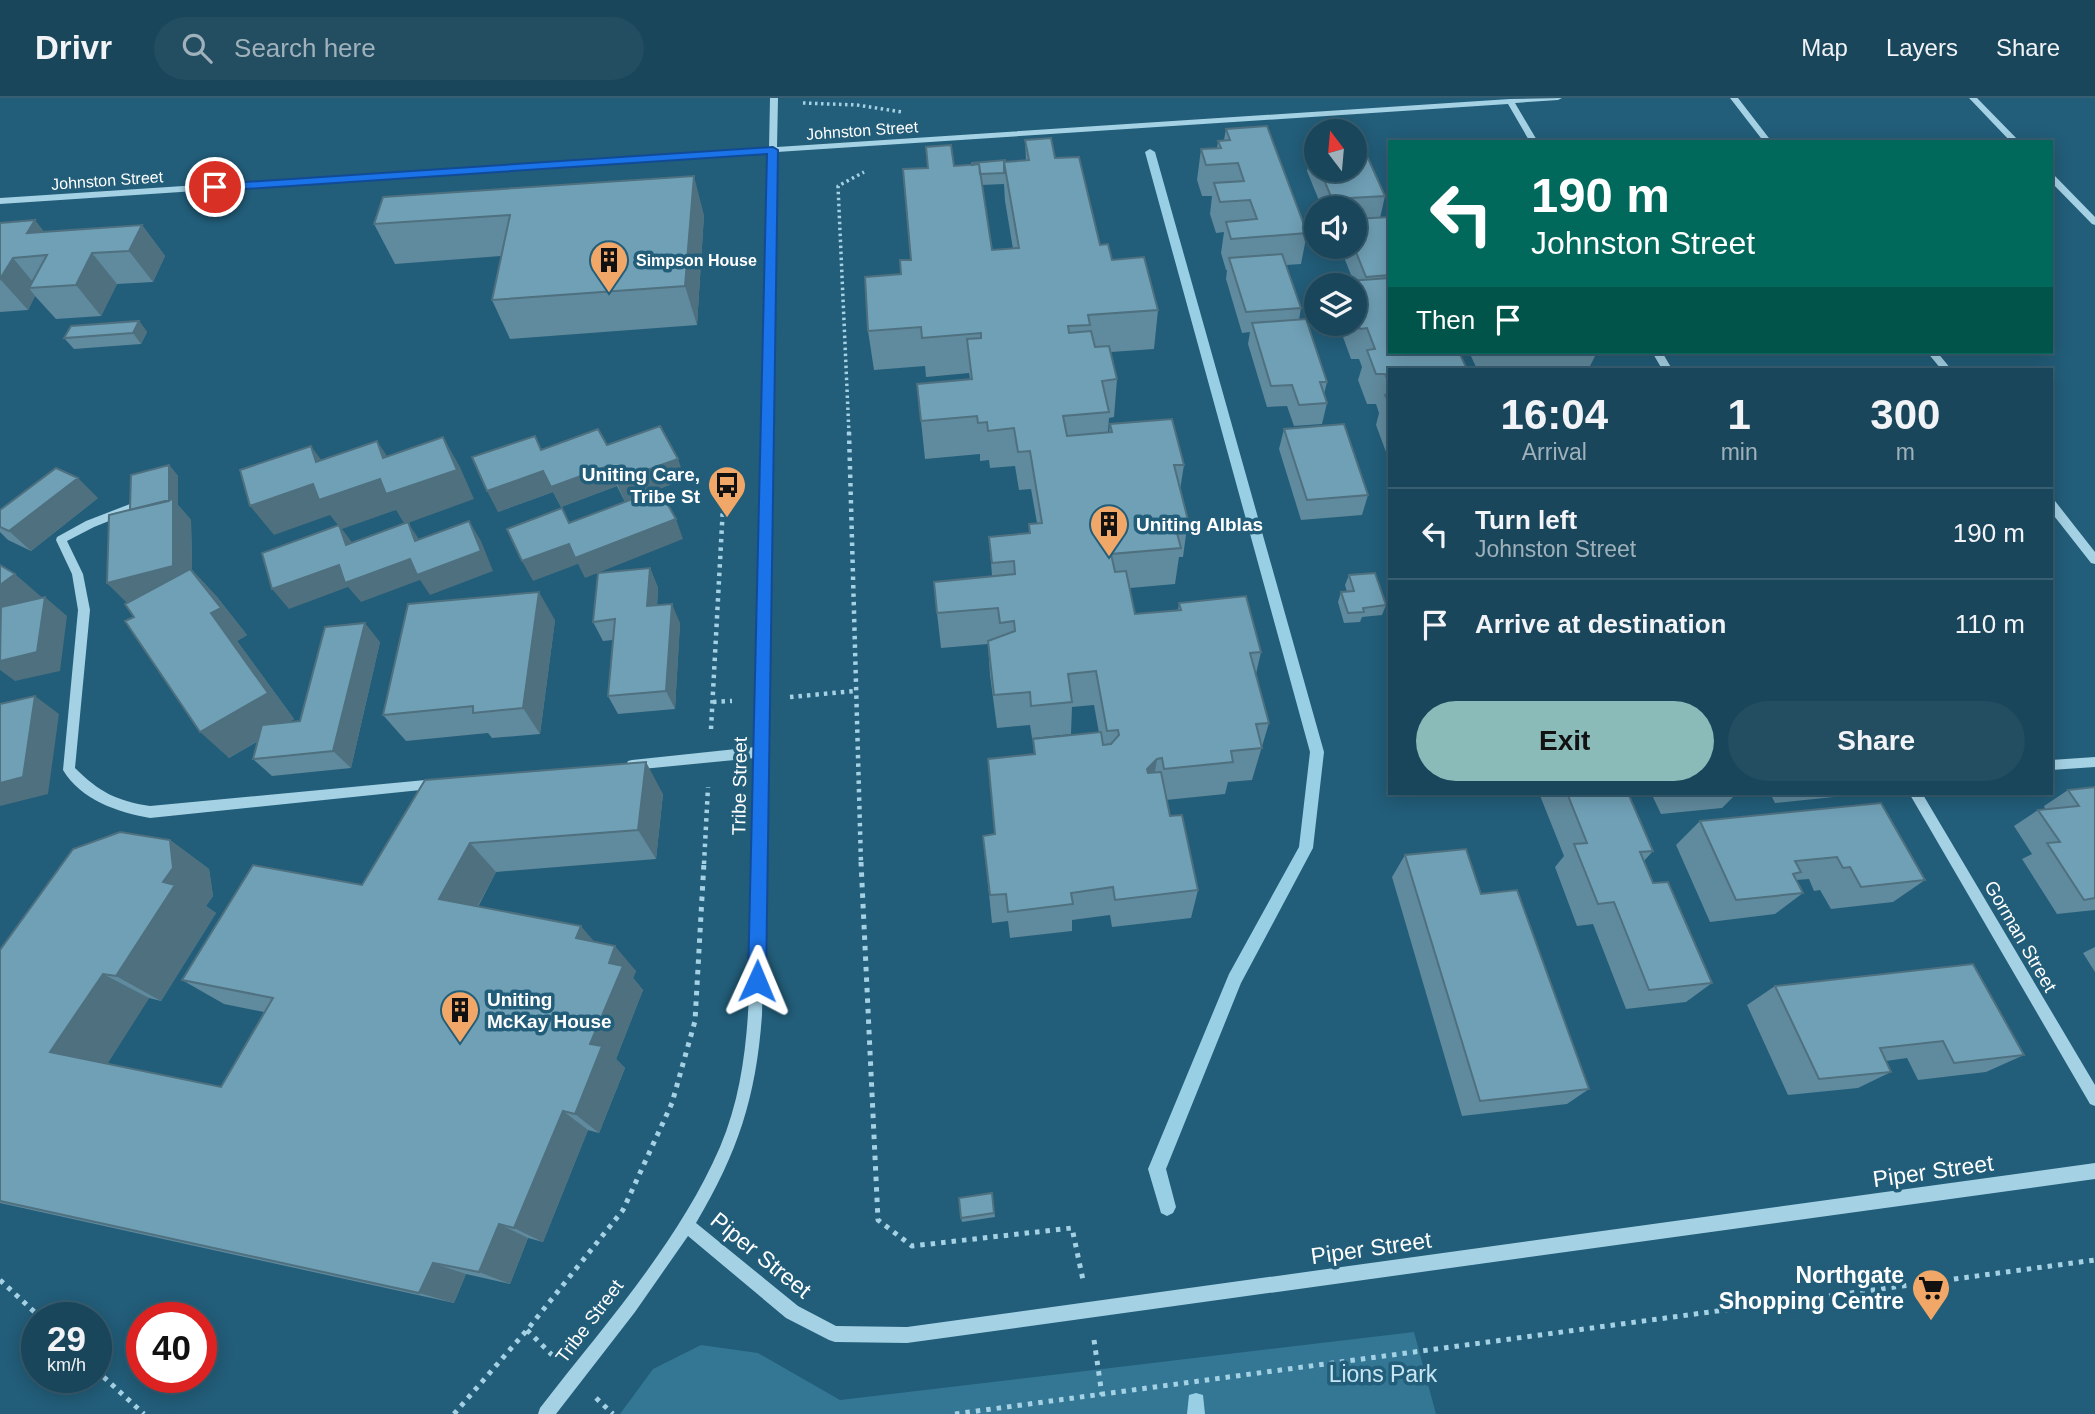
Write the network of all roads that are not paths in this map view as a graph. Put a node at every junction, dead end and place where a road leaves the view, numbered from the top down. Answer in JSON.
{"nodes":[{"id":1,"x":774,"y":98,"type":"edge"},
{"id":2,"x":1558,"y":98,"type":"edge"},
{"id":3,"x":1734,"y":98,"type":"edge"},
{"id":4,"x":1973,"y":98,"type":"edge"},
{"id":5,"x":1510,"y":101,"type":"junction"},
{"id":6,"x":1533,"y":140,"type":"edge"},
{"id":7,"x":1766,"y":140,"type":"edge"},
{"id":8,"x":2014,"y":140,"type":"edge"},
{"id":9,"x":773,"y":150,"type":"junction"},
{"id":10,"x":2053,"y":179,"type":"edge"},
{"id":11,"x":0,"y":201,"type":"edge"},
{"id":12,"x":2095,"y":222,"type":"edge"},
{"id":13,"x":1934,"y":354,"type":"edge"},
{"id":14,"x":1945,"y":368,"type":"edge"},
{"id":15,"x":2053,"y":507,"type":"edge"},
{"id":16,"x":130,"y":508,"type":"edge"},
{"id":17,"x":2095,"y":560,"type":"edge"},
{"id":18,"x":760,"y":752,"type":"junction"},
{"id":19,"x":2095,"y":762,"type":"edge"},
{"id":20,"x":2053,"y":765,"type":"edge"},
{"id":21,"x":615,"y":767,"type":"edge"},
{"id":22,"x":450,"y":783,"type":"edge"},
{"id":23,"x":1916,"y":795,"type":"edge"},
{"id":24,"x":2095,"y":1099,"type":"edge"},
{"id":25,"x":2095,"y":1171,"type":"edge"},
{"id":26,"x":687,"y":1225,"type":"junction"},
{"id":27,"x":546,"y":1414,"type":"edge"}],
"edges":[{"from":1,"to":9,"type":"street","name":"Tribe Street"},
{"from":2,"to":5,"type":"street","name":"Johnston Street"},
{"from":3,"to":7,"type":"street"},
{"from":4,"to":8,"type":"street"},
{"from":5,"to":6,"type":"street"},
{"from":5,"to":9,"type":"street","name":"Johnston Street"},
{"from":9,"to":11,"type":"street","name":"Johnston Street"},
{"from":9,"to":18,"type":"street","name":"Tribe Street"},
{"from":10,"to":12,"type":"street"},
{"from":13,"to":14,"type":"street"},
{"from":15,"to":17,"type":"street"},
{"from":16,"to":22,"type":"street"},
{"from":18,"to":21,"type":"street"},
{"from":18,"to":26,"type":"street","name":"Tribe Street"},
{"from":19,"to":20,"type":"street"},
{"from":23,"to":24,"type":"street","name":"Gorman Street"},
{"from":25,"to":26,"type":"street","name":"Piper Street"},
{"from":26,"to":27,"type":"street","name":"Tribe Street"}]}
